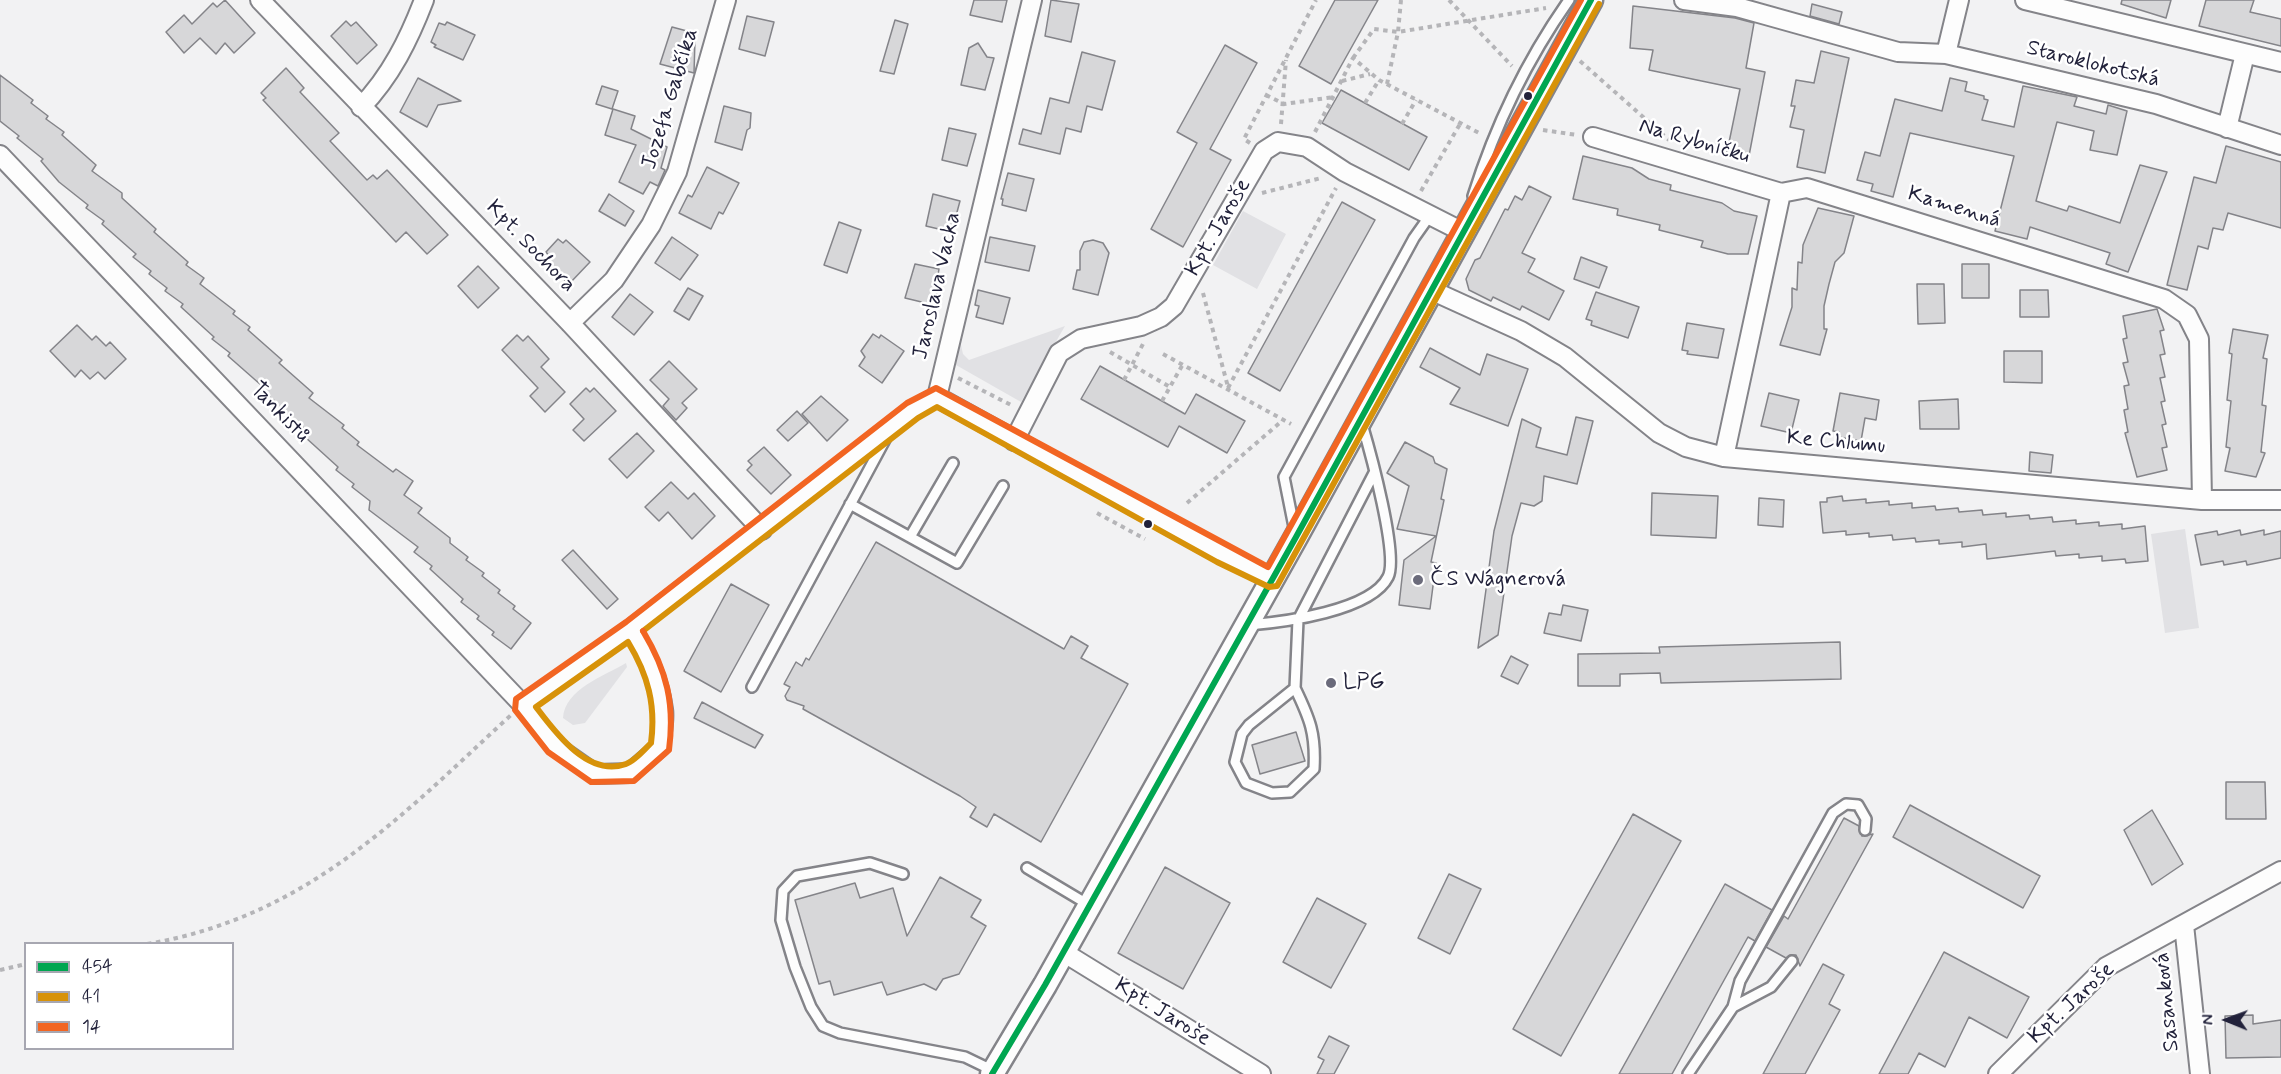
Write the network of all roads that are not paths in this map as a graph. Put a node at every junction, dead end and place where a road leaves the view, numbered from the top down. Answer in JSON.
{"nodes":[{"id":1,"x":260,"y":0,"type":"edge"},
{"id":2,"x":424,"y":0,"type":"edge"},
{"id":3,"x":726,"y":0,"type":"edge"},
{"id":4,"x":1032,"y":0,"type":"edge"},
{"id":5,"x":1569,"y":0,"type":"edge"},
{"id":6,"x":1591,"y":0,"type":"edge"},
{"id":7,"x":1684,"y":0,"type":"edge"},
{"id":8,"x":1959,"y":0,"type":"edge"},
{"id":9,"x":2025,"y":0,"type":"edge"},
{"id":10,"x":1738,"y":3,"type":"edge"},
{"id":11,"x":1946,"y":54,"type":"junction"},
{"id":12,"x":2245,"y":54,"type":"junction"},
{"id":13,"x":2281,"y":62,"type":"edge"},
{"id":14,"x":361,"y":107,"type":"junction"},
{"id":15,"x":2227,"y":128,"type":"junction"},
{"id":16,"x":1593,"y":137,"type":"road end"},
{"id":17,"x":2281,"y":145,"type":"edge"},
{"id":18,"x":0,"y":154,"type":"edge"},
{"id":19,"x":1781,"y":193,"type":"junction"},
{"id":20,"x":1431,"y":214,"type":"junction"},
{"id":21,"x":1465,"y":233,"type":"junction"},
{"id":22,"x":1433,"y":291,"type":"junction"},
{"id":23,"x":570,"y":322,"type":"junction"},
{"id":24,"x":937,"y":397,"type":"junction"},
{"id":25,"x":1361,"y":420,"type":"junction"},
{"id":26,"x":891,"y":429,"type":"junction"},
{"id":27,"x":1014,"y":441,"type":"junction"},
{"id":28,"x":1724,"y":458,"type":"junction"},
{"id":29,"x":953,"y":463,"type":"dead end"},
{"id":30,"x":1374,"y":473,"type":"junction"},
{"id":31,"x":1004,"y":486,"type":"dead end"},
{"id":32,"x":2202,"y":500,"type":"junction"},
{"id":33,"x":2281,"y":500,"type":"edge"},
{"id":34,"x":850,"y":504,"type":"junction"},
{"id":35,"x":762,"y":530,"type":"junction"},
{"id":36,"x":910,"y":537,"type":"junction"},
{"id":37,"x":1296,"y":537,"type":"junction"},
{"id":38,"x":1272,"y":579,"type":"junction"},
{"id":39,"x":1298,"y":620,"type":"junction"},
{"id":40,"x":1247,"y":625,"type":"junction"},
{"id":41,"x":631,"y":628,"type":"junction"},
{"id":42,"x":752,"y":687,"type":"dead end"},
{"id":43,"x":1295,"y":688,"type":"junction"},
{"id":44,"x":523,"y":705,"type":"junction"},
{"id":45,"x":1865,"y":830,"type":"dead end"},
{"id":46,"x":1027,"y":868,"type":"dead end"},
{"id":47,"x":2281,"y":871,"type":"edge"},
{"id":48,"x":903,"y":874,"type":"dead end"},
{"id":49,"x":1089,"y":905,"type":"junction"},
{"id":50,"x":2184,"y":925,"type":"junction"},
{"id":51,"x":1063,"y":952,"type":"junction"},
{"id":52,"x":1792,"y":962,"type":"dead end"},
{"id":53,"x":1733,"y":1007,"type":"junction"},
{"id":54,"x":993,"y":1073,"type":"edge"},
{"id":55,"x":1262,"y":1074,"type":"edge"},
{"id":56,"x":1688,"y":1074,"type":"edge"},
{"id":57,"x":1998,"y":1074,"type":"edge"},
{"id":58,"x":2200,"y":1074,"type":"edge"}],
"edges":[{"from":1,"to":14,"type":"street","name":"Kpt. Sochora"},
{"from":2,"to":14,"type":"street"},
{"from":3,"to":23,"type":"street","name":"Jozefa Gabčíka"},
{"from":4,"to":24,"type":"street","name":"Jaroslava Vacka"},
{"from":5,"to":21,"type":"lane"},
{"from":6,"to":21,"type":"street"},
{"from":7,"to":10,"type":"street","name":"Staroklokotská"},
{"from":8,"to":11,"type":"street"},
{"from":9,"to":12,"type":"street","name":"Staroklokotská"},
{"from":10,"to":11,"type":"street","name":"Staroklokotská"},
{"from":11,"to":15,"type":"street","name":"Staroklokotská"},
{"from":12,"to":13,"type":"street","name":"Staroklokotská"},
{"from":12,"to":15,"type":"street"},
{"from":14,"to":23,"type":"street","name":"Kpt. Sochora"},
{"from":15,"to":17,"type":"street","name":"Staroklokotská"},
{"from":16,"to":19,"type":"street","name":"Na Rybníčku"},
{"from":18,"to":44,"type":"street","name":"Tankistů"},
{"from":19,"to":28,"type":"street"},
{"from":19,"to":32,"type":"street","name":"Kamenná"},
{"from":20,"to":21,"type":"street"},
{"from":20,"to":27,"type":"street","name":"Kpt. Jaroše"},
{"from":20,"to":37,"type":"lane"},
{"from":21,"to":22,"type":"street"},
{"from":22,"to":25,"type":"street"},
{"from":22,"to":28,"type":"street","name":"Ke Chlumu"},
{"from":23,"to":35,"type":"street","name":"Kpt. Sochora"},
{"from":24,"to":26,"type":"street"},
{"from":24,"to":27,"type":"street"},
{"from":25,"to":30,"type":"lane"},
{"from":25,"to":37,"type":"street"},
{"from":26,"to":34,"type":"lane"},
{"from":26,"to":35,"type":"street"},
{"from":27,"to":38,"type":"street"},
{"from":28,"to":32,"type":"street","name":"Ke Chlumu"},
{"from":29,"to":36,"type":"lane"},
{"from":30,"to":39,"type":"lane"},
{"from":30,"to":39,"type":"lane"},
{"from":31,"to":36,"type":"lane"},
{"from":32,"to":33,"type":"street","name":"Ke Chlumu"},
{"from":34,"to":36,"type":"lane"},
{"from":34,"to":42,"type":"lane"},
{"from":35,"to":41,"type":"street"},
{"from":37,"to":38,"type":"street"},
{"from":38,"to":40,"type":"street"},
{"from":39,"to":40,"type":"lane"},
{"from":39,"to":43,"type":"lane"},
{"from":40,"to":49,"type":"street"},
{"from":41,"to":44,"type":"street"},
{"from":41,"to":44,"type":"street","name":"Tankistů"},
{"from":43,"to":43,"type":"lane"},
{"from":45,"to":53,"type":"lane"},
{"from":46,"to":49,"type":"lane"},
{"from":47,"to":50,"type":"street","name":"Kpt. Jaroše"},
{"from":48,"to":54,"type":"lane"},
{"from":49,"to":51,"type":"street"},
{"from":50,"to":57,"type":"street","name":"Kpt. Jaroše"},
{"from":50,"to":58,"type":"street","name":"Sasanková"},
{"from":51,"to":54,"type":"street"},
{"from":51,"to":55,"type":"street","name":"Kpt. Jaroše"},
{"from":52,"to":53,"type":"lane"},
{"from":53,"to":56,"type":"lane"}]}
